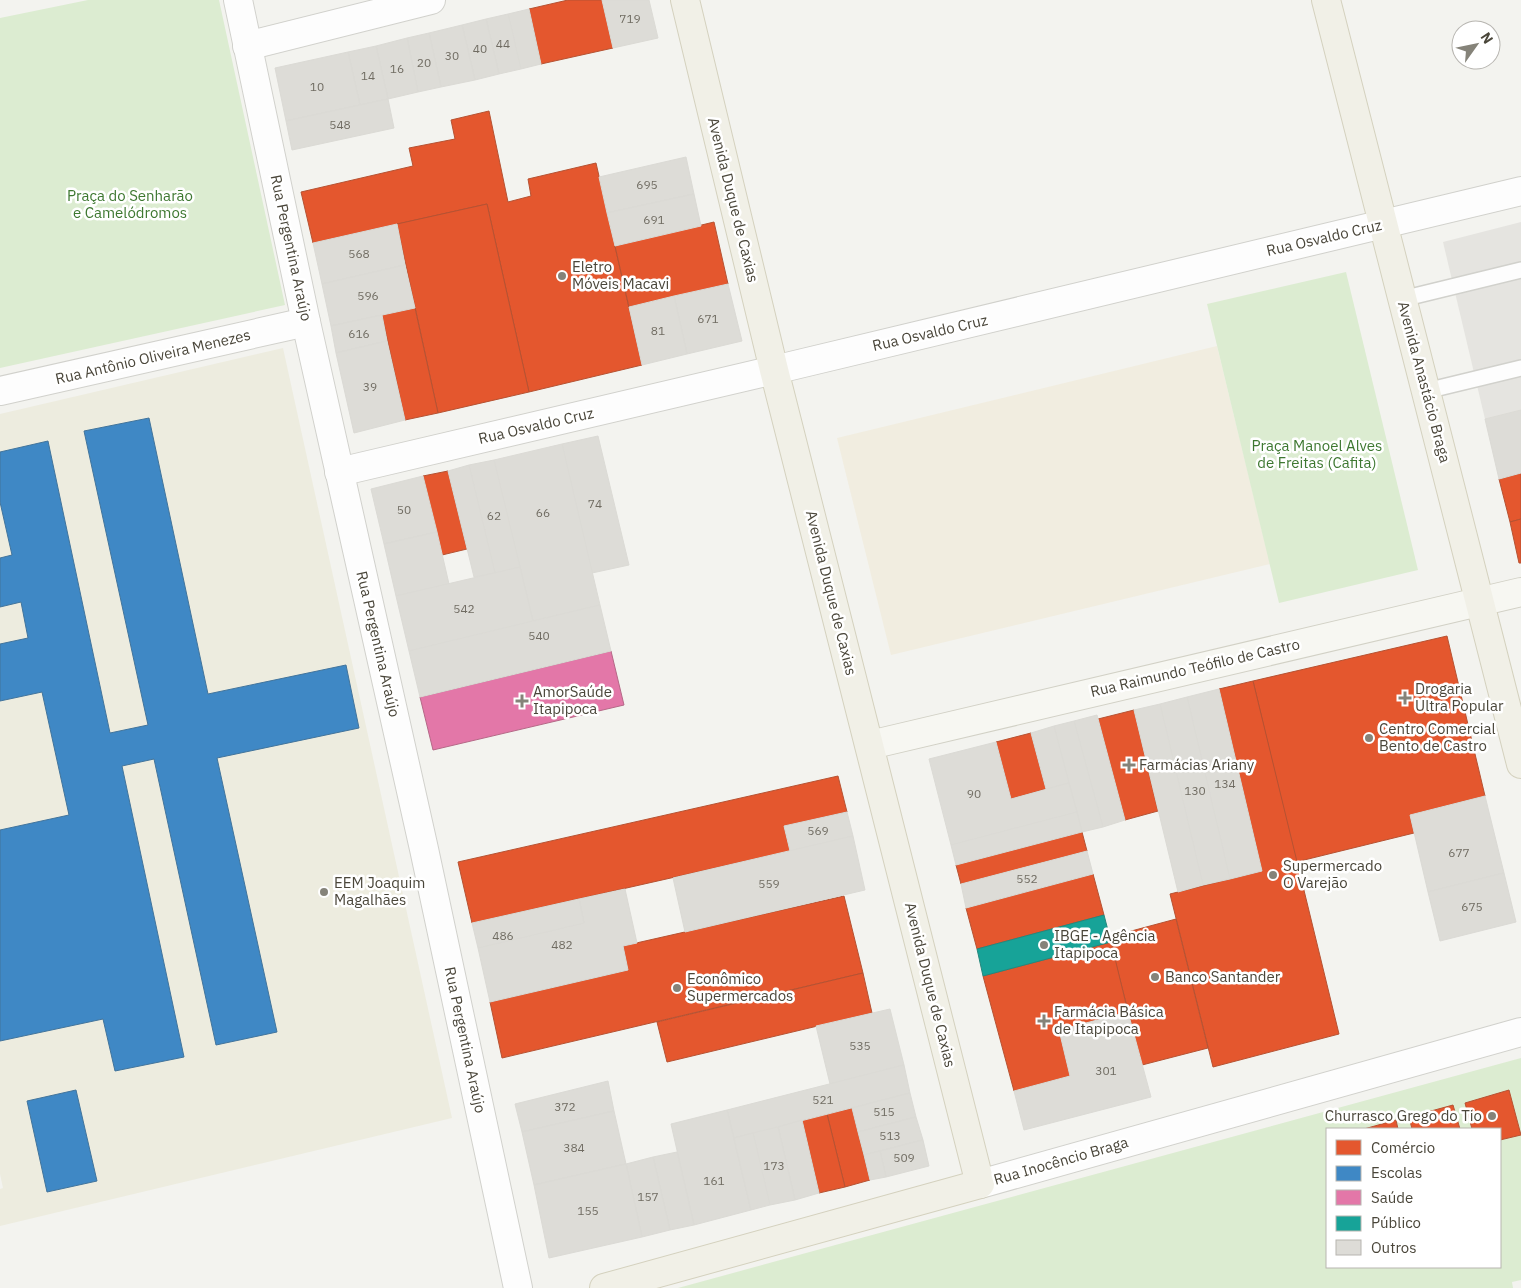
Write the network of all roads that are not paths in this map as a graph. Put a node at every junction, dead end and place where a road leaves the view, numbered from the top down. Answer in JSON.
{"nodes":[{"id":1,"x":238,"y":0,"type":"edge"},
{"id":2,"x":431,"y":0,"type":"edge"},
{"id":3,"x":685,"y":0,"type":"edge"},
{"id":4,"x":1326,"y":0,"type":"edge"},
{"id":5,"x":248,"y":46,"type":"junction"},
{"id":6,"x":1521,"y":191,"type":"edge"},
{"id":7,"x":1383,"y":224,"type":"junction"},
{"id":8,"x":1521,"y":270,"type":"edge"},
{"id":9,"x":1402,"y":299,"type":"junction"},
{"id":10,"x":306,"y":322,"type":"junction"},
{"id":11,"x":1521,"y":368,"type":"edge"},
{"id":12,"x":774,"y":370,"type":"junction"},
{"id":13,"x":0,"y":391,"type":"edge"},
{"id":14,"x":1426,"y":391,"type":"junction"},
{"id":15,"x":339,"y":472,"type":"junction"},
{"id":16,"x":1521,"y":592,"type":"edge"},
{"id":17,"x":1480,"y":602,"type":"junction"},
{"id":18,"x":870,"y":745,"type":"junction"},
{"id":19,"x":1521,"y":764,"type":"edge"},
{"id":20,"x":1521,"y":1032,"type":"edge"},
{"id":21,"x":980,"y":1184,"type":"junction"},
{"id":22,"x":518,"y":1288,"type":"edge"},
{"id":23,"x":603,"y":1288,"type":"edge"}],
"edges":[{"from":1,"to":5,"type":"street","name":"Rua Pergentina Araújo"},
{"from":2,"to":5,"type":"street"},
{"from":3,"to":12,"type":"main road","name":"Avenida Duque de Caxias"},
{"from":4,"to":7,"type":"main road","name":"Avenida Anastácio Braga"},
{"from":5,"to":10,"type":"street","name":"Rua Pergentina Araújo"},
{"from":6,"to":7,"type":"street","name":"Rua Osvaldo Cruz"},
{"from":7,"to":9,"type":"main road","name":"Avenida Anastácio Braga"},
{"from":7,"to":12,"type":"street","name":"Rua Osvaldo Cruz"},
{"from":8,"to":9,"type":"lane"},
{"from":9,"to":14,"type":"main road","name":"Avenida Anastácio Braga"},
{"from":10,"to":13,"type":"street","name":"Rua Antônio Oliveira Menezes"},
{"from":10,"to":15,"type":"street","name":"Rua Pergentina Araújo"},
{"from":11,"to":14,"type":"lane"},
{"from":12,"to":15,"type":"street","name":"Rua Osvaldo Cruz"},
{"from":12,"to":18,"type":"main road","name":"Avenida Duque de Caxias"},
{"from":14,"to":17,"type":"main road","name":"Avenida Anastácio Braga"},
{"from":15,"to":22,"type":"street","name":"Rua Pergentina Araújo"},
{"from":16,"to":17,"type":"main road","name":"Rua Raimundo Teófilo de Castro"},
{"from":17,"to":18,"type":"main road","name":"Rua Raimundo Teófilo de Castro"},
{"from":17,"to":19,"type":"main road","name":"Avenida Anastácio Braga"},
{"from":18,"to":21,"type":"main road","name":"Avenida Duque de Caxias"},
{"from":20,"to":21,"type":"street","name":"Rua Inocêncio Braga"},
{"from":21,"to":23,"type":"main road","name":"Rua Inocêncio Braga"}]}
